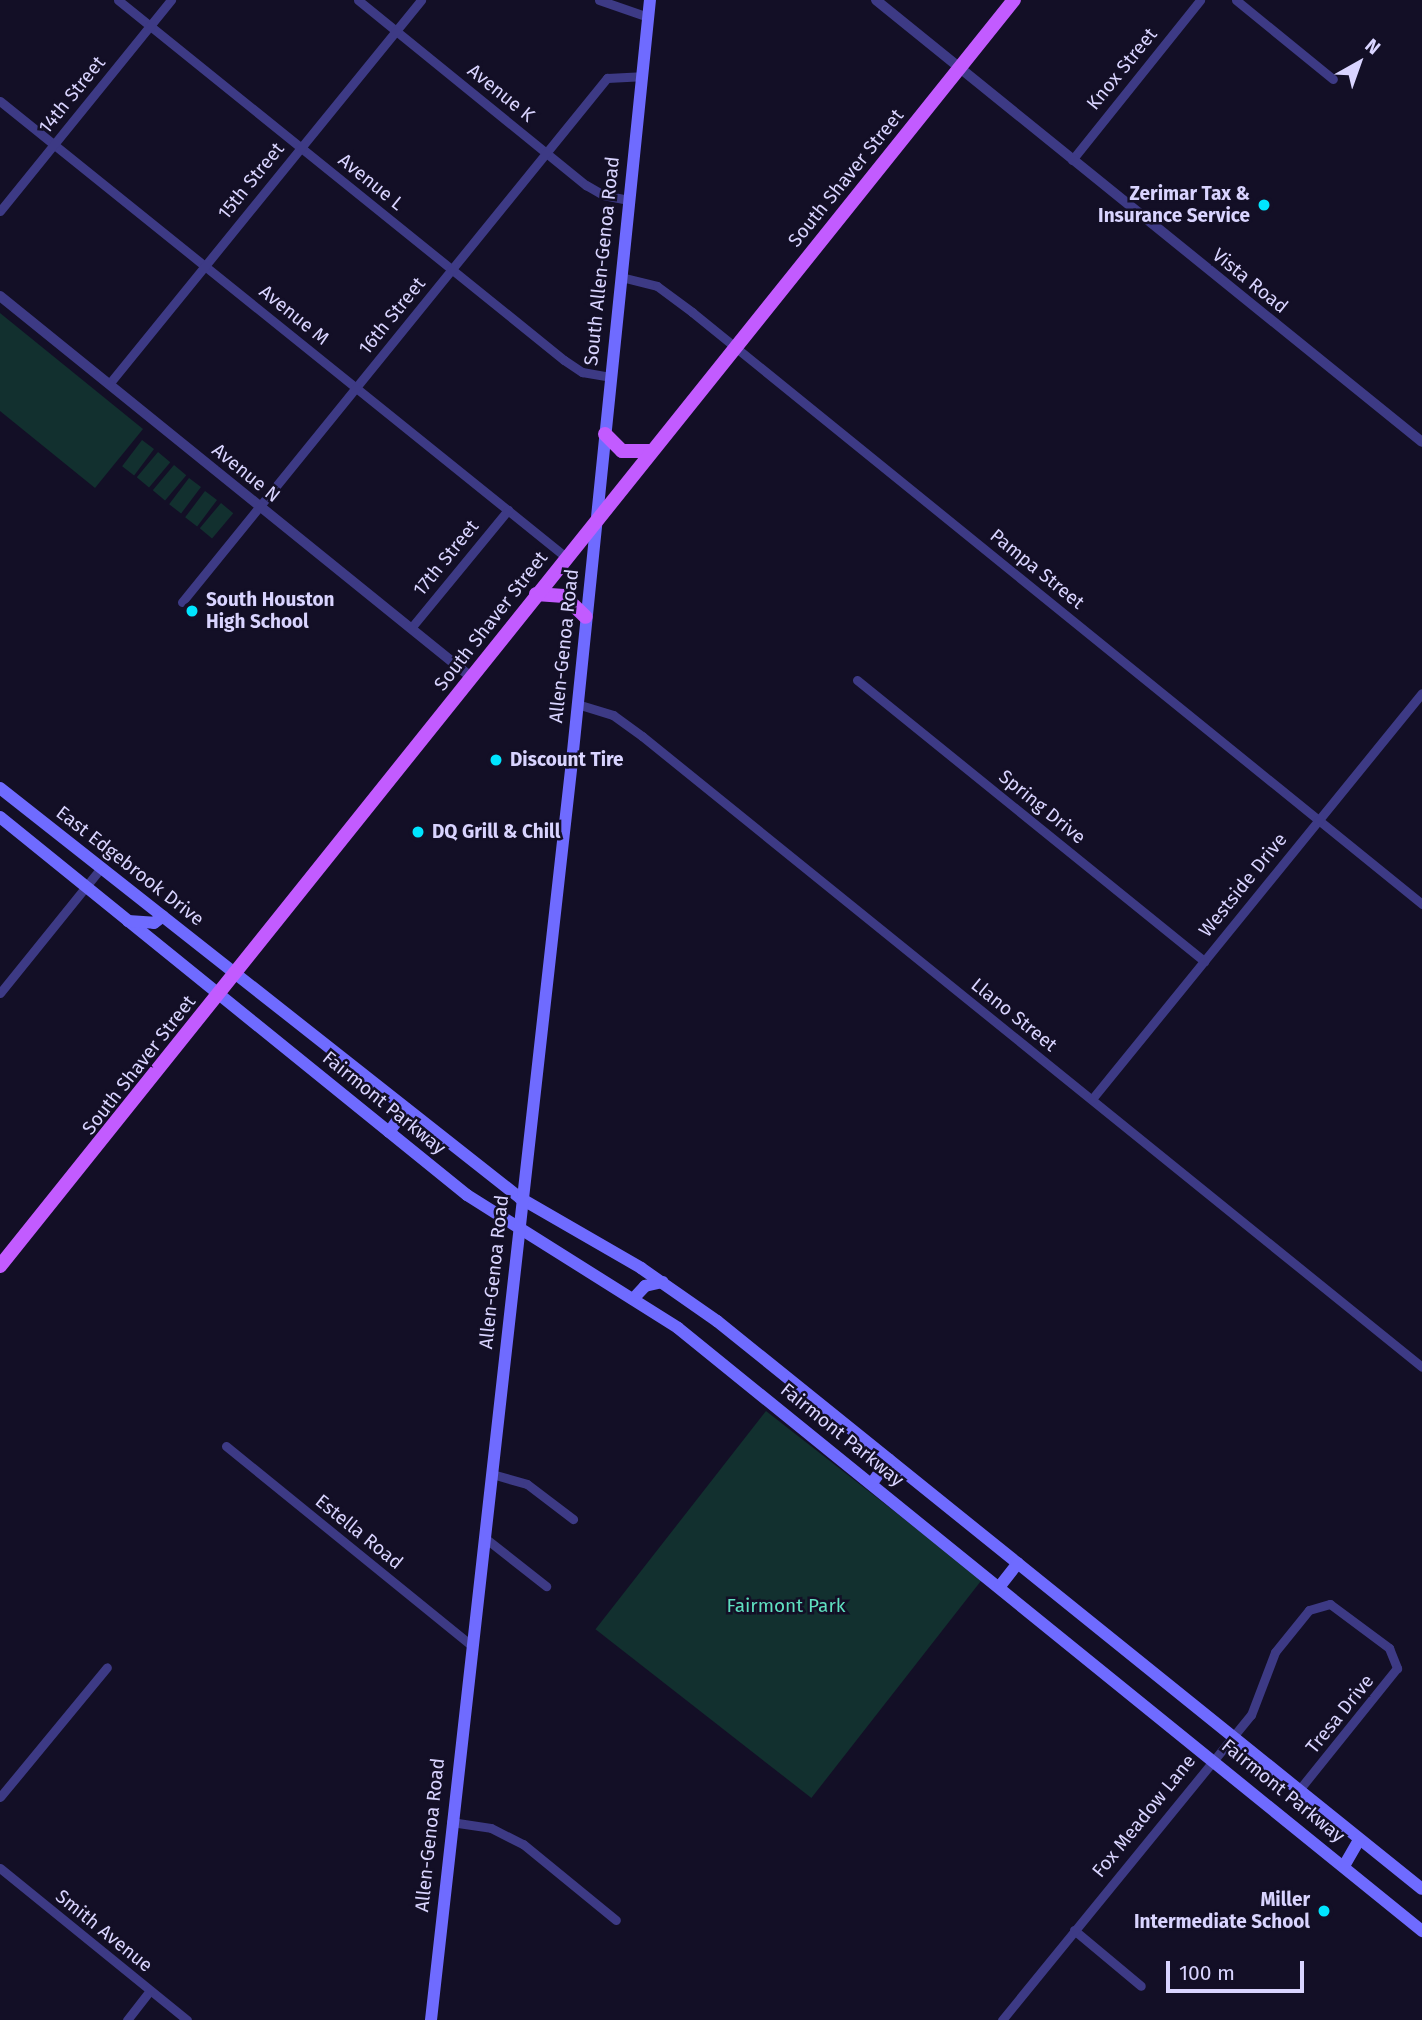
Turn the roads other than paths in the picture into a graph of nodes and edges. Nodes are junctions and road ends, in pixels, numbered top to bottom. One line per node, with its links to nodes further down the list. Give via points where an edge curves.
1 (118, 0): 12 (street, Avenue L)
2 (172, 0): 12 (street, 14th Street)
3 (358, 0): 13 (street, Avenue K)
4 (421, 0): 13 (street, 15th Street)
5 (599, 0): 11 (street)
6 (650, 0): 11 (main road, South Allen-Genoa Road)
7 (876, 0): 14 (street, Vista Road)
8 (1014, 0): 14 (main road, South Shaver Street)
9 (1200, 0): 21 (street, Knox Street)
10 (1236, 0): 16 (street)
11 (648, 18): 15 (main road, South Allen-Genoa Road)
12 (150, 26): 18 (street, 14th Street); 19 (street, Avenue L)
13 (396, 31): 19 (street, 15th Street); 20 (street, Avenue K)
14 (959, 68): 21 (street, Vista Road); 28 (main road, South Shaver Street)
15 (641, 76): 20 (street, 16th Street, via 607,78); 22 (main road, South Allen-Genoa Road)
16 (1333, 79)
17 (0, 101): 18 (street, Avenue M)
18 (54, 145): 23 (street, 14th Street); 24 (street, Avenue M)
19 (301, 148): 24 (street, 15th Street); 25 (street, Avenue L)
20 (547, 153): 22 (street, Avenue K, via 603,195); 25 (street, 16th Street)
21 (1072, 160): 33 (street, Vista Road)
22 (629, 200): 26 (main road, South Allen-Genoa Road)
23 (0, 211)
24 (205, 266): 30 (street, 15th Street); 31 (street, Avenue M)
25 (451, 270): 29 (street, Avenue L, via 564,360 582,372); 31 (street, 16th Street)
26 (621, 277): 28 (street, Pampa Street, via 657,286); 29 (main road, South Allen-Genoa Road)
27 (0, 296): 30 (street, Avenue N)
28 (736, 346): 34 (main road, South Shaver Street); 49 (street, Pampa Street)
29 (609, 377): 32 (main road, South Allen-Genoa Road)
30 (109, 384): 35 (street, Avenue N)
31 (356, 388): 35 (street, 16th Street); 36 (street, Avenue M)
32 (605, 435): 34 (main road, via 622,451); 37 (main road, South Allen-Genoa Road)
33 (1422, 442)
34 (650, 451): 37 (main road, South Shaver Street)
35 (260, 507): 40 (street, 16th Street); 42 (street, Avenue N)
36 (508, 510): 38 (street, Avenue M); 42 (street, 17th Street)
37 (595, 523): 38 (main road, South Shaver Street); 41 (main road, Allen-Genoa Road)
38 (566, 557): 39 (main road, South Shaver Street)
39 (536, 594): 41 (main road, via 564,596); 43 (main road, South Shaver Street)
40 (182, 602)
41 (586, 617): 46 (main road, Allen-Genoa Road)
42 (411, 628): 43 (street, Avenue N)
43 (471, 677): 57 (main road, South Shaver Street)
44 (858, 680): 55 (street, Spring Drive)
45 (1422, 693): 49 (street, Westside Drive)
46 (577, 704): 61 (street, Llano Street, via 613,715 633,729); 64 (main road, Allen-Genoa Road)
47 (0, 788): 50 (main road, East Edgebrook Drive)
48 (0, 817): 51 (main road)
49 (1318, 820): 52 (street, Pampa Street); 55 (street, Westside Drive)
50 (101, 868): 51 (street); 53 (main road, East Edgebrook Drive)
51 (86, 887): 54 (main road); 58 (street)
52 (1422, 904)
53 (163, 916): 54 (main road, via 153,923); 57 (main road, East Edgebrook Drive)
54 (127, 921): 60 (main road)
55 (1204, 961): 61 (street, Westside Drive)
56 (0, 974): 58 (street)
57 (235, 975): 60 (main road, South Shaver Street); 62 (main road, Fairmont Parkway)
58 (9, 981): 59 (street)
59 (0, 993)
60 (219, 994): 63 (main road, Fairmont Parkway); 66 (main road, South Shaver Street)
61 (1091, 1099): 69 (street, Llano Street)
62 (406, 1109): 63 (main road); 64 (main road, Fairmont Parkway)
63 (389, 1132): 65 (main road, Fairmont Parkway, via 467,1195)
64 (520, 1198): 65 (main road, Allen-Genoa Road); 67 (main road, Fairmont Parkway)
65 (518, 1227): 68 (main road, Fairmont Parkway); 72 (main road, Allen-Genoa Road)
66 (0, 1266)
67 (664, 1282): 68 (main road, via 645,1286); 71 (main road, Fairmont Parkway)
68 (634, 1299): 73 (main road, Fairmont Parkway, via 678,1328)
69 (1422, 1367)
70 (226, 1446): 80 (street, Estella Road)
71 (889, 1460): 73 (main road); 76 (main road, Fairmont Parkway)
72 (492, 1474): 74 (street, via 527,1485); 75 (main road, Allen-Genoa Road)
73 (872, 1483): 78 (main road, Fairmont Parkway)
74 (573, 1519)
75 (485, 1538): 77 (street); 80 (main road, Allen-Genoa Road)
76 (1018, 1563): 78 (main road); 82 (main road, Fairmont Parkway)
77 (546, 1586)
78 (1000, 1586): 83 (main road, Fairmont Parkway)
79 (1364, 1628): 82 (street, Fox Meadow Lane, via 1330,1604 1309,1610 1275,1652 1256,1705); 84 (street, Tresa Drive, via 1394,1654 1396,1668)
80 (470, 1644): 86 (main road, Allen-Genoa Road)
81 (107, 1667): 85 (street)
82 (1233, 1737): 83 (street, Fox Meadow Lane); 84 (main road, Fairmont Parkway)
83 (1213, 1758): 88 (main road, Fairmont Parkway); 92 (street, Fox Meadow Lane)
84 (1299, 1790): 87 (main road, Fairmont Parkway)
85 (0, 1797)
86 (450, 1822): 91 (street, via 491,1828 523,1844); 98 (main road, Allen-Genoa Road)
87 (1359, 1840): 88 (main road); 90 (main road, Fairmont Parkway)
88 (1344, 1866): 93 (main road, Fairmont Parkway)
89 (0, 1868): 95 (street, Smith Avenue)
90 (1422, 1889)
91 (616, 1920)
92 (1074, 1930): 94 (street); 99 (street, Fox Meadow Lane)
93 (1422, 1931)
94 (1141, 1986)
95 (150, 1991): 96 (street); 97 (street, Smith Avenue)
96 (127, 2020)
97 (187, 2020)
98 (431, 2020)
99 (1002, 2020)

